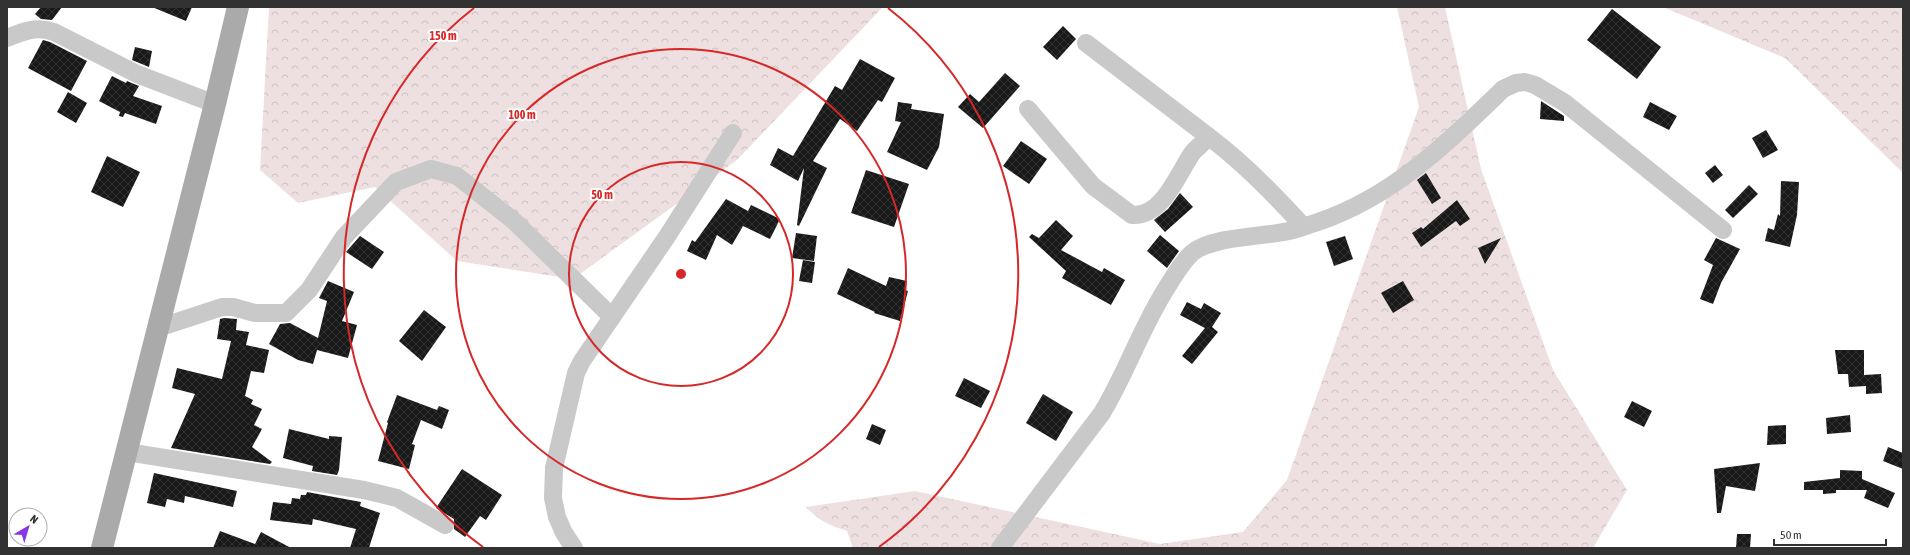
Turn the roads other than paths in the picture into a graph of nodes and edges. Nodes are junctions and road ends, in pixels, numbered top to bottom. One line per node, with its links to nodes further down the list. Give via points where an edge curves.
1 (238, 7): 4 (main road)
2 (7, 38): 4 (street, via 33,28 43,28 137,74)
3 (1086, 43): 7 (street)
4 (215, 104): 11 (main road)
5 (1028, 109): 7 (street, via 1093,186 1132,215 1139,215 1161,202 1194,152)
6 (733, 133): 10 (street)
7 (1209, 137): 8 (street, via 1275,194)
8 (1303, 226): 9 (street, via 1359,206 1389,188 1434,155 1503,90 1516,83 1525,82 1565,102); 16 (street, via 1289,231 1210,244 1194,251 1184,260 1145,324 1114,393 1102,413)
9 (1723, 230)
10 (612, 317): 11 (street, via 514,221 457,176 431,169 396,182 344,237 309,290 286,313 254,313 233,307 222,307); 15 (street, via 576,373 554,468 553,498 557,516)
11 (158, 328): 12 (main road)
12 (127, 452): 13 (street, via 364,490 396,498); 14 (main road)
13 (445, 525)
14 (102, 548)
15 (574, 548)
16 (1000, 548)

